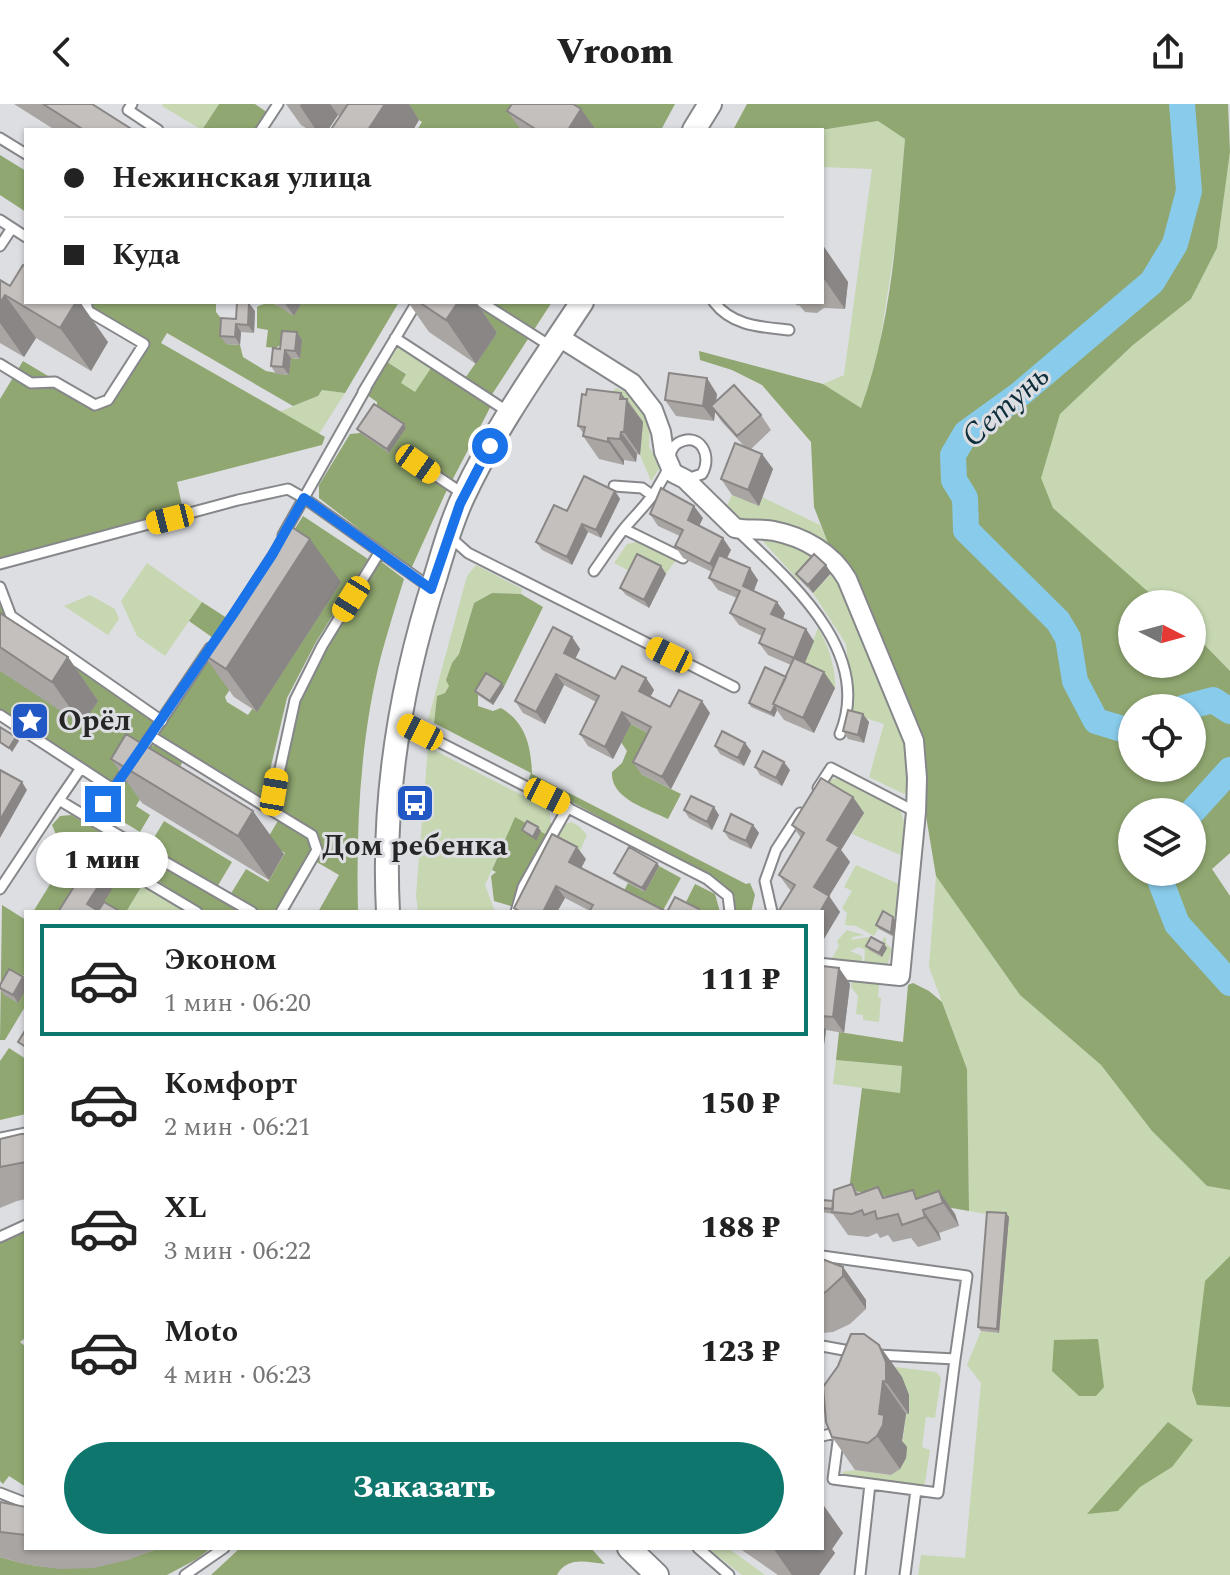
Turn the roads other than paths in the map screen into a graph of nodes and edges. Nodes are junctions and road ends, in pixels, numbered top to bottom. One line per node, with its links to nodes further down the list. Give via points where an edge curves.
1 (132, 104): 4 (lane, via 128,110)
2 (710, 104): 6 (street)
3 (274, 106): 5 (lane)
4 (155, 128)
5 (262, 128)
6 (695, 128)
7 (0, 138): 8 (lane)
8 (24, 153)
9 (0, 220): 10 (lane)
10 (12, 228): 11 (lane); 12 (lane)
11 (24, 236)
12 (0, 246)
13 (86, 304): 21 (lane, via 88,311 144,344 108,400 95,405 55,382 31,383)
14 (416, 304): 19 (lane)
15 (485, 304): 20 (lane)
16 (581, 304): 20 (street)
17 (716, 304): 18 (lane, via 749,326)
18 (789, 330)
19 (395, 338): 22 (lane); 29 (lane)
20 (555, 342): 22 (street); 24 (street, via 632,383 653,410)
21 (0, 364)
22 (510, 413): 27 (street)
23 (402, 453): 27 (lane)
24 (670, 466): 25 (street); 25 (lane, via 672,449 679,442 697,442 708,457 707,466 694,479); 28 (lane)
25 (685, 479): 30 (street)
26 (614, 486): 28 (lane, via 642,488)
27 (465, 495): 32 (street)
28 (653, 496): 31 (lane)
29 (304, 498): 33 (lane); 34 (lane); 36 (lane, via 288,489 275,491)
30 (735, 528): 45 (lane, via 803,593 823,622 843,663 849,714); 54 (street, via 775,531 812,545 839,565 914,741)
31 (624, 529): 35 (lane); 37 (lane)
32 (449, 536): 39 (street); 41 (lane, via 468,553)
33 (279, 543)
34 (379, 553): 39 (lane); 53 (lane, via 295,700)
35 (683, 558)
36 (0, 564)
37 (594, 571)
38 (0, 587): 43 (lane, via 11,616)
39 (431, 589): 44 (street)
40 (216, 640): 43 (lane)
41 (734, 687)
42 (0, 715): 47 (lane)
43 (162, 721): 46 (lane)
44 (400, 722): 52 (lane); 61 (street, via 390,802)
45 (840, 734)
46 (151, 736): 48 (lane); 53 (lane)
47 (81, 768): 48 (lane); 50 (lane)
48 (113, 789): 55 (lane)
49 (815, 791): 54 (lane, via 831,768)
50 (59, 800): 55 (lane); 57 (lane)
51 (807, 803): 64 (lane, via 776,850 765,881)
52 (568, 807): 62 (lane, via 523,887); 63 (lane, via 707,879 728,896)
53 (271, 810): 60 (lane, via 312,835 317,850)
54 (916, 812): 65 (street, via 900,976)
55 (92, 820): 56 (lane)
56 (118, 836): 58 (lane, via 105,857); 59 (lane)
57 (0, 889)
58 (194, 910)
59 (248, 910)
60 (282, 910)
61 (388, 910)
62 (517, 910)
63 (730, 910)
64 (772, 910)
65 (824, 968)
66 (24, 1133): 67 (lane)
67 (0, 1138)
68 (24, 1226): 69 (lane)
69 (0, 1237)
70 (824, 1256): 72 (lane, via 967,1276)
71 (824, 1346): 72 (lane)
72 (955, 1359): 75 (lane, via 938,1493)
73 (824, 1435): 74 (lane, via 840,1427 833,1479)
74 (870, 1484): 75 (lane); 84 (lane)
75 (916, 1490): 85 (lane)
76 (0, 1493): 77 (lane)
77 (24, 1502)
78 (221, 1550): 81 (lane)
79 (631, 1550): 82 (street)
80 (700, 1550): 83 (lane)
81 (185, 1575)
82 (657, 1575)
83 (729, 1575)
84 (860, 1575)
85 (905, 1575)

